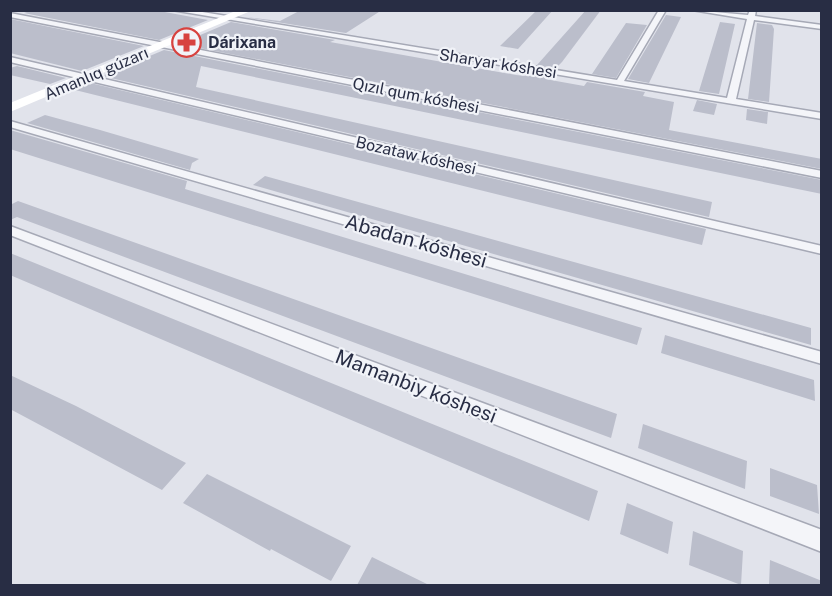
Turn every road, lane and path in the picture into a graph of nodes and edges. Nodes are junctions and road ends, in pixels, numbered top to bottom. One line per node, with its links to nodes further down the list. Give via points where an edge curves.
1 (175, 10): 7 (street, Sharyar kóshesi)
2 (248, 10): 7 (street, Amanlıq gúzarı)
3 (663, 10): 12 (street)
4 (695, 10): 5 (street)
5 (753, 14): 8 (street); 13 (street)
6 (10, 15): 9 (street, Qızıl qum kóshesi)
7 (227, 19): 9 (street, Amanlıq gúzarı); 12 (street, Sharyar kóshesi)
8 (822, 27)
9 (163, 45): 11 (street, Amanlıq gúzarı); 17 (street, Qızıl qum kóshesi)
10 (10, 59): 11 (street, Bozataw kóshesi)
11 (86, 78): 14 (street, Amanlıq gúzarı); 19 (street, Bozataw kóshesi)
12 (619, 83): 13 (street, Sharyar kóshesi)
13 (731, 101): 15 (street, Sharyar kóshesi)
14 (10, 108)
15 (822, 116)
16 (10, 124): 20 (street, Abadan kóshesi)
17 (822, 175)
18 (10, 231): 21 (street, Mamanbiy kóshesi)
19 (822, 250)
20 (822, 358)
21 (822, 541)

